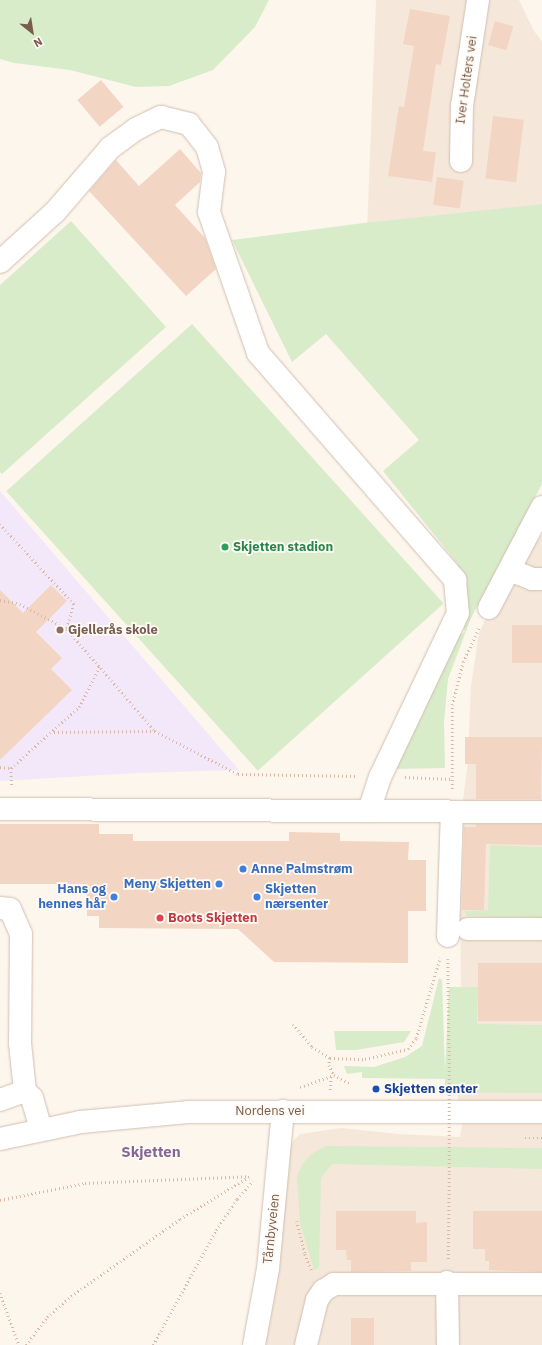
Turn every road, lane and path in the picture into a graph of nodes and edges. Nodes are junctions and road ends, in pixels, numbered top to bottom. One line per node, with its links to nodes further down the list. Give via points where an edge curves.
1 (478, 0): 2 (street, Iver Holters vei, via 462,106)
2 (461, 161)
3 (0, 262): 15 (street, via 55,212 110,148 136,129 161,117 189,124 207,147 214,172 209,212 258,353 455,580 458,613)
4 (542, 506): 6 (street)
5 (0, 524): 10 (path, via 74,604)
6 (510, 570): 7 (street, via 532,579); 9 (street)
7 (542, 579)
8 (0, 600): 10 (path, via 20,604)
9 (489, 608): 16 (path, via 463,662 452,705)
10 (66, 629): 11 (path)
11 (100, 666): 12 (path); 13 (path, via 79,707)
12 (155, 731): 13 (path); 15 (path, via 238,774)
13 (54, 732): 14 (path, via 11,768)
14 (0, 767)
15 (380, 777): 16 (path); 18 (street)
16 (452, 779): 19 (path)
17 (0, 809): 18 (street)
18 (369, 811): 19 (street)
19 (452, 812): 20 (street); 24 (street)
20 (542, 812)
21 (0, 908): 31 (street, via 10,909 21,934 20,1043)
22 (468, 929): 23 (street)
23 (542, 929)
24 (448, 936): 26 (path, via 431,983 416,1038 408,1049 359,1060); 44 (path, bridge)
25 (293, 1024): 26 (path, via 312,1047)
26 (330, 1058): 27 (path)
27 (332, 1076): 28 (path); 29 (path); 30 (path)
28 (351, 1084)
29 (295, 1089)
30 (330, 1090)
31 (25, 1091): 32 (street); 35 (street, via 32,1098)
32 (0, 1100)
33 (283, 1111): 34 (street, Nordens vei); 35 (street, Nordens vei, via 147,1115); 51 (street, Tårnbyveien, via 270,1248)
34 (542, 1112)
35 (41, 1130): 38 (street, Nordens vei)
36 (525, 1138): 37 (path)
37 (542, 1138)
38 (0, 1139)
39 (250, 1176): 40 (path); 42 (path, via 85,1183); 49 (path, via 174,1223 71,1296 47,1317)
40 (254, 1176)
41 (255, 1180): 50 (path, via 236,1199 216,1230)
42 (0, 1200)
43 (297, 1214): 46 (path, via 305,1254)
44 (447, 1282): 45 (street); 46 (street, via 334,1284); 53 (street)
45 (542, 1284)
46 (323, 1291): 52 (street, via 313,1309)
47 (0, 1293): 48 (path)
48 (19, 1345)
49 (26, 1345)
50 (153, 1345)
51 (254, 1345)
52 (306, 1345)
53 (448, 1345)

